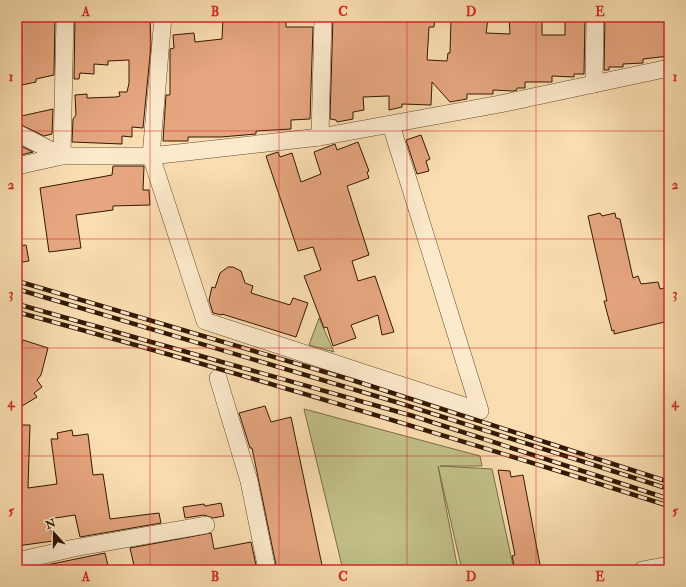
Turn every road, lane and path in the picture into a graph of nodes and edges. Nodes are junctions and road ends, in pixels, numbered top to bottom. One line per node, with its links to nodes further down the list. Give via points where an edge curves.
1 (64, 17): 10 (street)
2 (163, 17): 11 (street)
3 (323, 17): 9 (street)
4 (595, 17): 6 (street)
5 (669, 68): 6 (street)
6 (594, 84): 7 (street)
7 (391, 125): 9 (street); 11 (street, via 480,411 205,321)
8 (17, 132): 10 (street)
9 (320, 137): 11 (street)
10 (62, 156): 11 (street); 12 (street)
11 (151, 156)
12 (17, 166)
13 (218, 378): 17 (street, via 249,481)
14 (206, 525): 15 (street, via 74,548)
15 (17, 561)
16 (669, 565): 18 (street)
17 (267, 570)
18 (642, 570)

